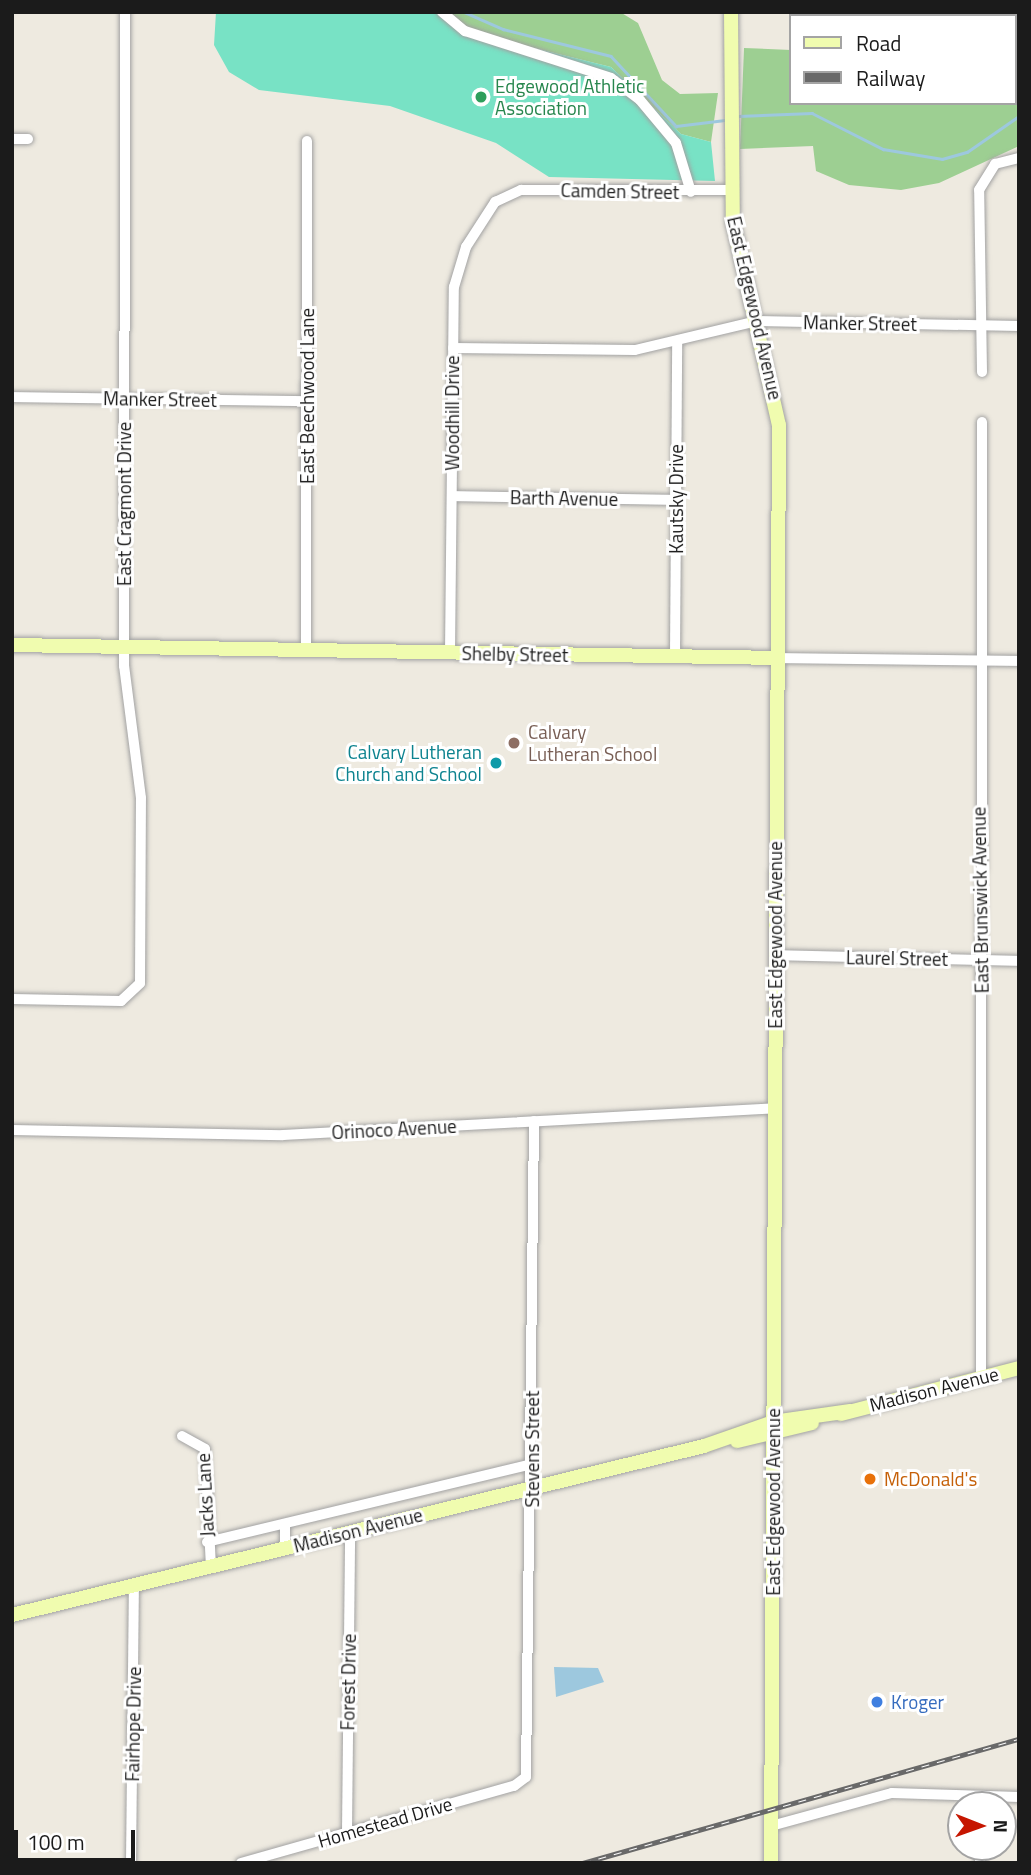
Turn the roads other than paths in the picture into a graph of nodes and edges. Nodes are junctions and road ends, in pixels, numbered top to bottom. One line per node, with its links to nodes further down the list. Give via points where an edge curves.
1 (125, 12): 18 (street, East Cragmont Drive)
2 (442, 12): 9 (street, via 465,32 611,78 640,100 676,143)
3 (731, 12): 8 (main road, East Edgewood Avenue)
4 (12, 139): 5 (street)
5 (28, 139)
6 (307, 141): 19 (street, East Beechwood Lane)
7 (1019, 158): 12 (street, via 989,171 979,190)
8 (730, 190): 9 (street, Camden Street); 11 (main road, East Edgewood Avenue, via 738,251)
9 (691, 192): 10 (street, Camden Street)
10 (510, 193): 15 (street, Woodhill Drive, via 492,206 457,264)
11 (757, 321): 12 (street, Manker Street); 14 (street, Manker Street); 28 (main road, East Edgewood Avenue, via 779,425)
12 (982, 325): 13 (street, Manker Street); 16 (street)
13 (1019, 326)
14 (677, 342): 15 (street, Manker Street, via 605,351); 22 (street, Kautsky Drive)
15 (453, 348): 21 (street, Woodhill Drive)
16 (982, 372)
17 (12, 397): 18 (street, Manker Street)
18 (124, 398): 19 (street, Manker Street); 24 (street, East Cragmont Drive)
19 (307, 401): 25 (street, East Beechwood Lane)
20 (982, 422): 29 (street, East Brunswick Avenue)
21 (452, 496): 22 (street, Barth Avenue); 26 (street, Woodhill Drive)
22 (676, 500): 27 (street, Kautsky Drive)
23 (12, 645): 24 (main road, Shelby Street)
24 (124, 646): 25 (main road, Shelby Street); 34 (street, East Cragmont Drive, via 142,817 134,994 119,1002)
25 (306, 651): 26 (main road, Shelby Street)
26 (450, 653): 27 (main road, Shelby Street)
27 (675, 656): 28 (main road, Shelby Street)
28 (776, 658): 29 (street, Shelby Street); 31 (main road, East Edgewood Avenue)
29 (980, 661): 30 (street, Shelby Street); 32 (street, East Brunswick Avenue)
30 (1019, 662)
31 (775, 955): 32 (street, Laurel Street); 35 (main road, East Edgewood Avenue)
32 (981, 960): 33 (street, Laurel Street); 39 (street, East Brunswick Avenue)
33 (1019, 961)
34 (12, 999)
35 (775, 1108): 36 (street, Orinoco Avenue); 40 (main road, East Edgewood Avenue)
36 (534, 1121): 37 (street, Orinoco Avenue, via 282,1135); 42 (street, Stevens Street)
37 (12, 1130)
38 (1019, 1368): 39 (main road, Madison Avenue)
39 (981, 1377): 40 (main road, Madison Avenue)
40 (773, 1429): 43 (main road, Madison Avenue); 53 (main road, East Edgewood Avenue)
41 (182, 1436): 46 (street, Jacks Lane, via 205,1449)
42 (532, 1464): 43 (street, Stevens Street); 44 (street, Madison Avenue)
43 (532, 1488): 45 (main road, Madison Avenue); 51 (street, Stevens Street)
44 (285, 1524): 46 (street, Madison Avenue); 47 (street)
45 (350, 1532): 47 (main road, Madison Avenue); 54 (street, Forest Drive)
46 (207, 1542): 48 (street, Jacks Lane)
47 (285, 1548): 48 (main road, Madison Avenue)
48 (211, 1567): 49 (main road, Madison Avenue)
49 (134, 1586): 50 (main road, Madison Avenue); 55 (street, Fairhope Drive)
50 (12, 1615)
51 (526, 1777): 54 (street, Homestead Drive, via 514,1786)
52 (947, 1797): 53 (street, via 899,1793)
53 (771, 1826): 57 (main road, East Edgewood Avenue)
54 (347, 1832): 56 (street, Homestead Drive)
55 (131, 1863)
56 (241, 1863)
57 (771, 1863)

